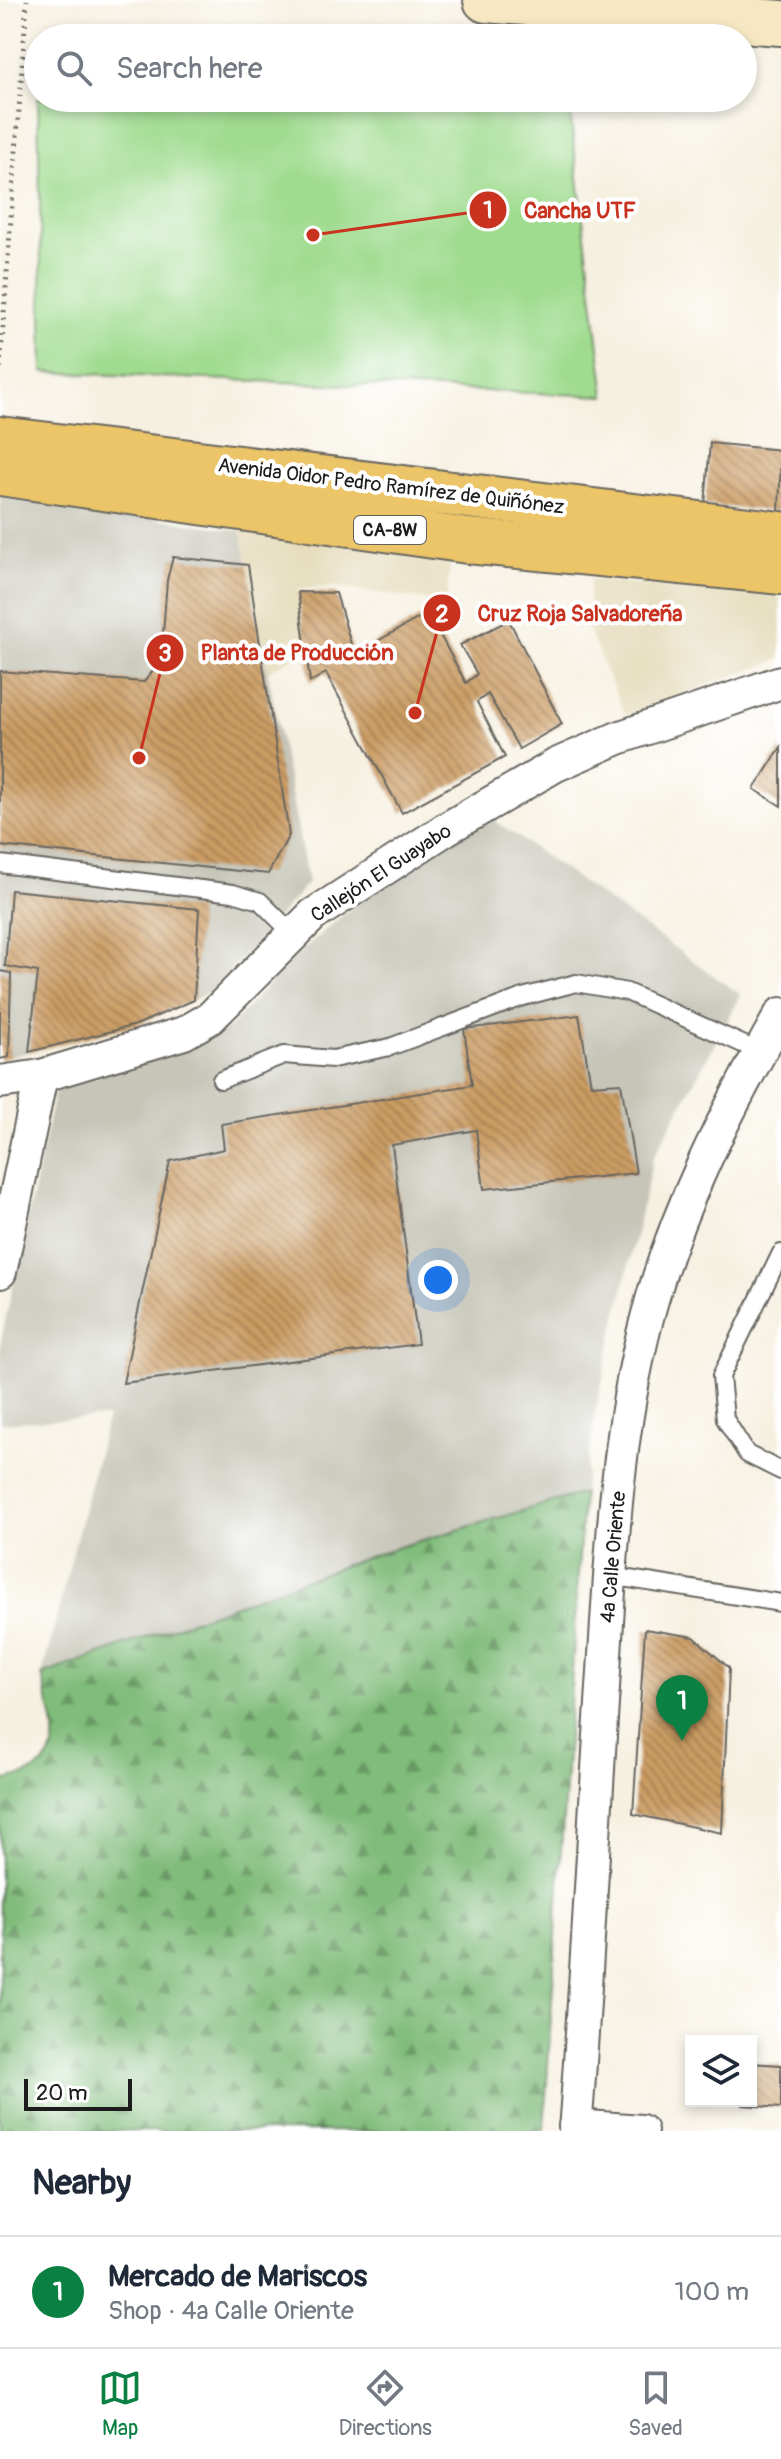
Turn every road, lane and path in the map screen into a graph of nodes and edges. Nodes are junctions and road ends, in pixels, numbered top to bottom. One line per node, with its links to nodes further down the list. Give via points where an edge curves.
1 (27, 0): 4 (path)
2 (486, 0): 3 (street)
3 (781, 23)
4 (25, 24)
5 (24, 41): 6 (path)
6 (0, 368)
7 (0, 439): 9 (main road, Avenida Oidor Pedro Ramírez de Quiñónez / CA-8W)
8 (0, 473): 10 (main road, Avenida Oidor Pedro Ramírez de Quiñónez / CA-8W, via 468,541)
9 (781, 534)
10 (781, 572)
11 (781, 682): 13 (street, Callejón El Guayabo, via 556,765 446,829 313,915)
12 (0, 864): 13 (lane, via 233,893 260,901)
13 (293, 934): 16 (street, Callejón El Guayabo, via 210,1018 184,1033)
14 (781, 1014): 15 (street, 4a Calle Oriente)
15 (760, 1052): 17 (lane, via 627,992 576,983 523,997 390,1047 333,1059 284,1055); 22 (street, 4a Calle Oriente, via 686,1201 647,1318 622,1454)
16 (41, 1076): 18 (street, Callejón El Guayabo); 20 (street)
17 (221, 1080)
18 (0, 1082)
19 (781, 1253): 21 (lane, via 721,1376 725,1419 732,1431 747,1454)
20 (0, 1272)
21 (781, 1471)
22 (610, 1576): 23 (lane); 24 (street, 4a Calle Oriente)
23 (781, 1603)
24 (575, 2128): 25 (street)
25 (641, 2131)

